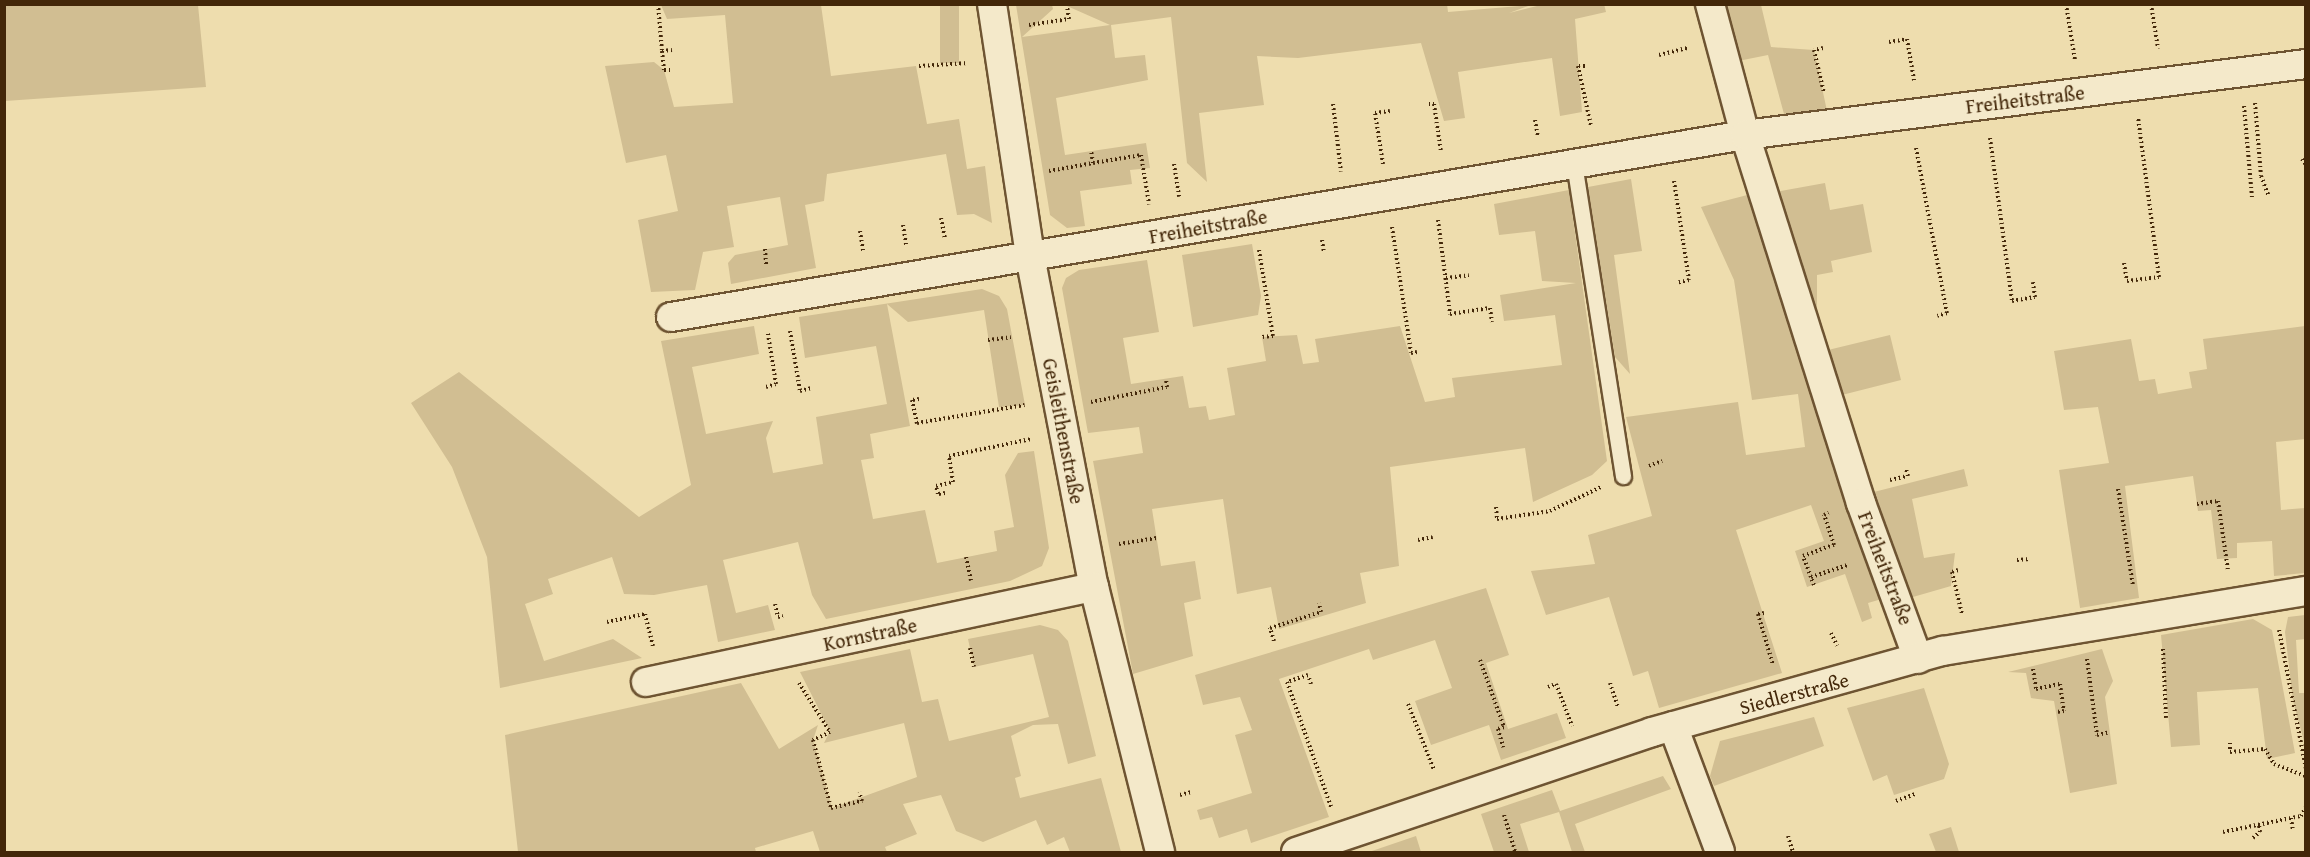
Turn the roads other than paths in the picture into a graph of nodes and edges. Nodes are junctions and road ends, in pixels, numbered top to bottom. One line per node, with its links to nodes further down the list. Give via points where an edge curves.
1 (992, 4): 6 (street, Geisleithenstraße)
2 (1710, 4): 4 (street)
3 (2306, 64): 4 (street, Freiheitstraße)
4 (1744, 135): 5 (street, Freiheitstraße); 11 (street, Freiheitstraße, via 1861,503)
5 (1574, 163): 6 (street, Freiheitstraße); 8 (lane)
6 (1030, 256): 7 (street, Freiheitstraße); 9 (street, Geisleithenstraße)
7 (671, 317)
8 (1623, 476)
9 (1094, 586): 12 (street, Kornstraße); 14 (street, Geisleithenstraße)
10 (2306, 591): 11 (street, Siedlerstraße)
11 (1918, 659): 13 (street, Siedlerstraße)
12 (646, 682)
13 (1673, 726): 15 (street, Siedlerstraße); 16 (street)
14 (1160, 852)
15 (1296, 852)
16 (1720, 852)

